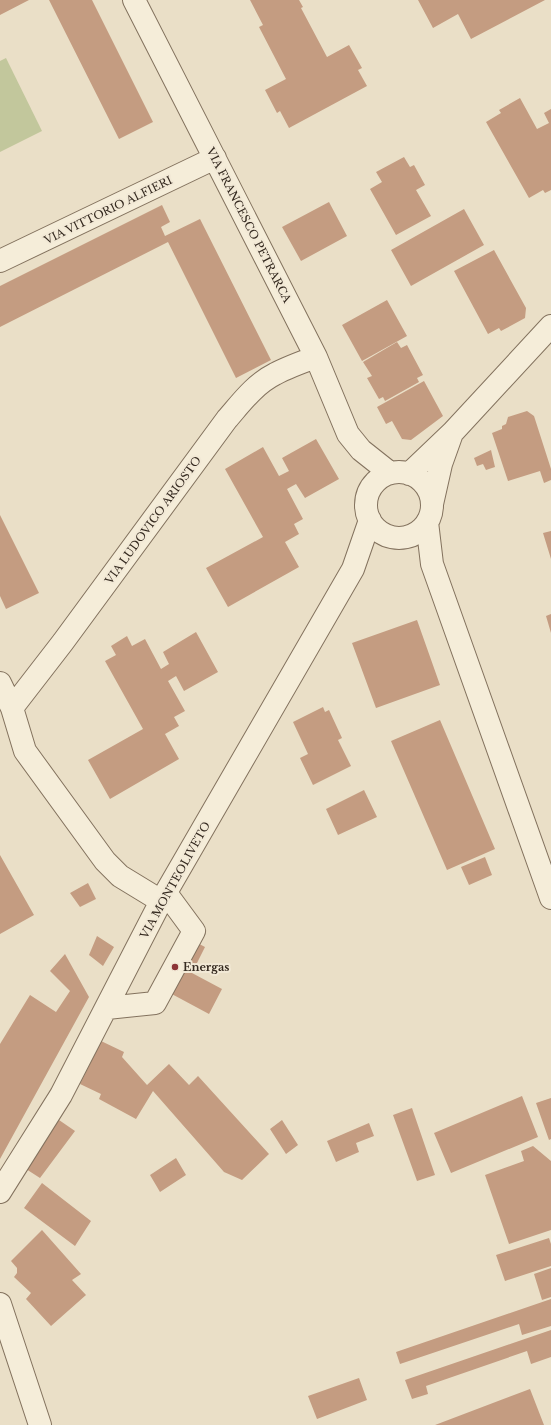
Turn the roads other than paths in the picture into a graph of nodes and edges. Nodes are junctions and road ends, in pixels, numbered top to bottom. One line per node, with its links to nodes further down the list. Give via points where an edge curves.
1 (134, 0): 2 (street, VIA FRANCESCO PETRARCA)
2 (215, 158): 3 (street, VIA VITTORIO ALFIERI); 5 (street, VIA FRANCESCO PETRARCA)
3 (0, 261)
4 (551, 326): 6 (street)
5 (316, 357): 7 (street, VIA FRANCESCO PETRARCA, via 348,434); 16 (street, VIA LUDOVICO ARIOSTO, via 263,381 242,402)
6 (453, 432): 8 (street); 10 (street, via 441,464)
7 (361, 450): 8 (street, VIA FRANCESCO PETRARCA); 9 (street, VIA FRANCESCO PETRARCA)
8 (400, 474): 9 (street, via 379,478); 10 (street, via 419,479 427,488 432,498)
9 (372, 487): 11 (street, via 366,505)
10 (430, 513): 12 (street, via 414,535); 13 (street)
11 (370, 520): 12 (street, via 373,527); 14 (street, VIA MONTEOLIVETO)
12 (394, 537): 13 (street); 14 (street, VIA MONTEOLIVETO, via 376,543)
13 (432, 564): 18 (street)
14 (353, 569): 17 (street, VIA MONTEOLIVETO)
15 (0, 683): 16 (street)
16 (12, 708): 17 (street, via 25,751 105,861 120,876)
17 (164, 897): 19 (street, VIA MONTEOLIVETO); 19 (street, via 194,932 155,1003)
18 (551, 898)
19 (107, 1008): 20 (street, VIA MONTEOLIVETO, via 61,1095)
20 (0, 1192)
21 (0, 1304): 22 (street)
22 (40, 1425)

